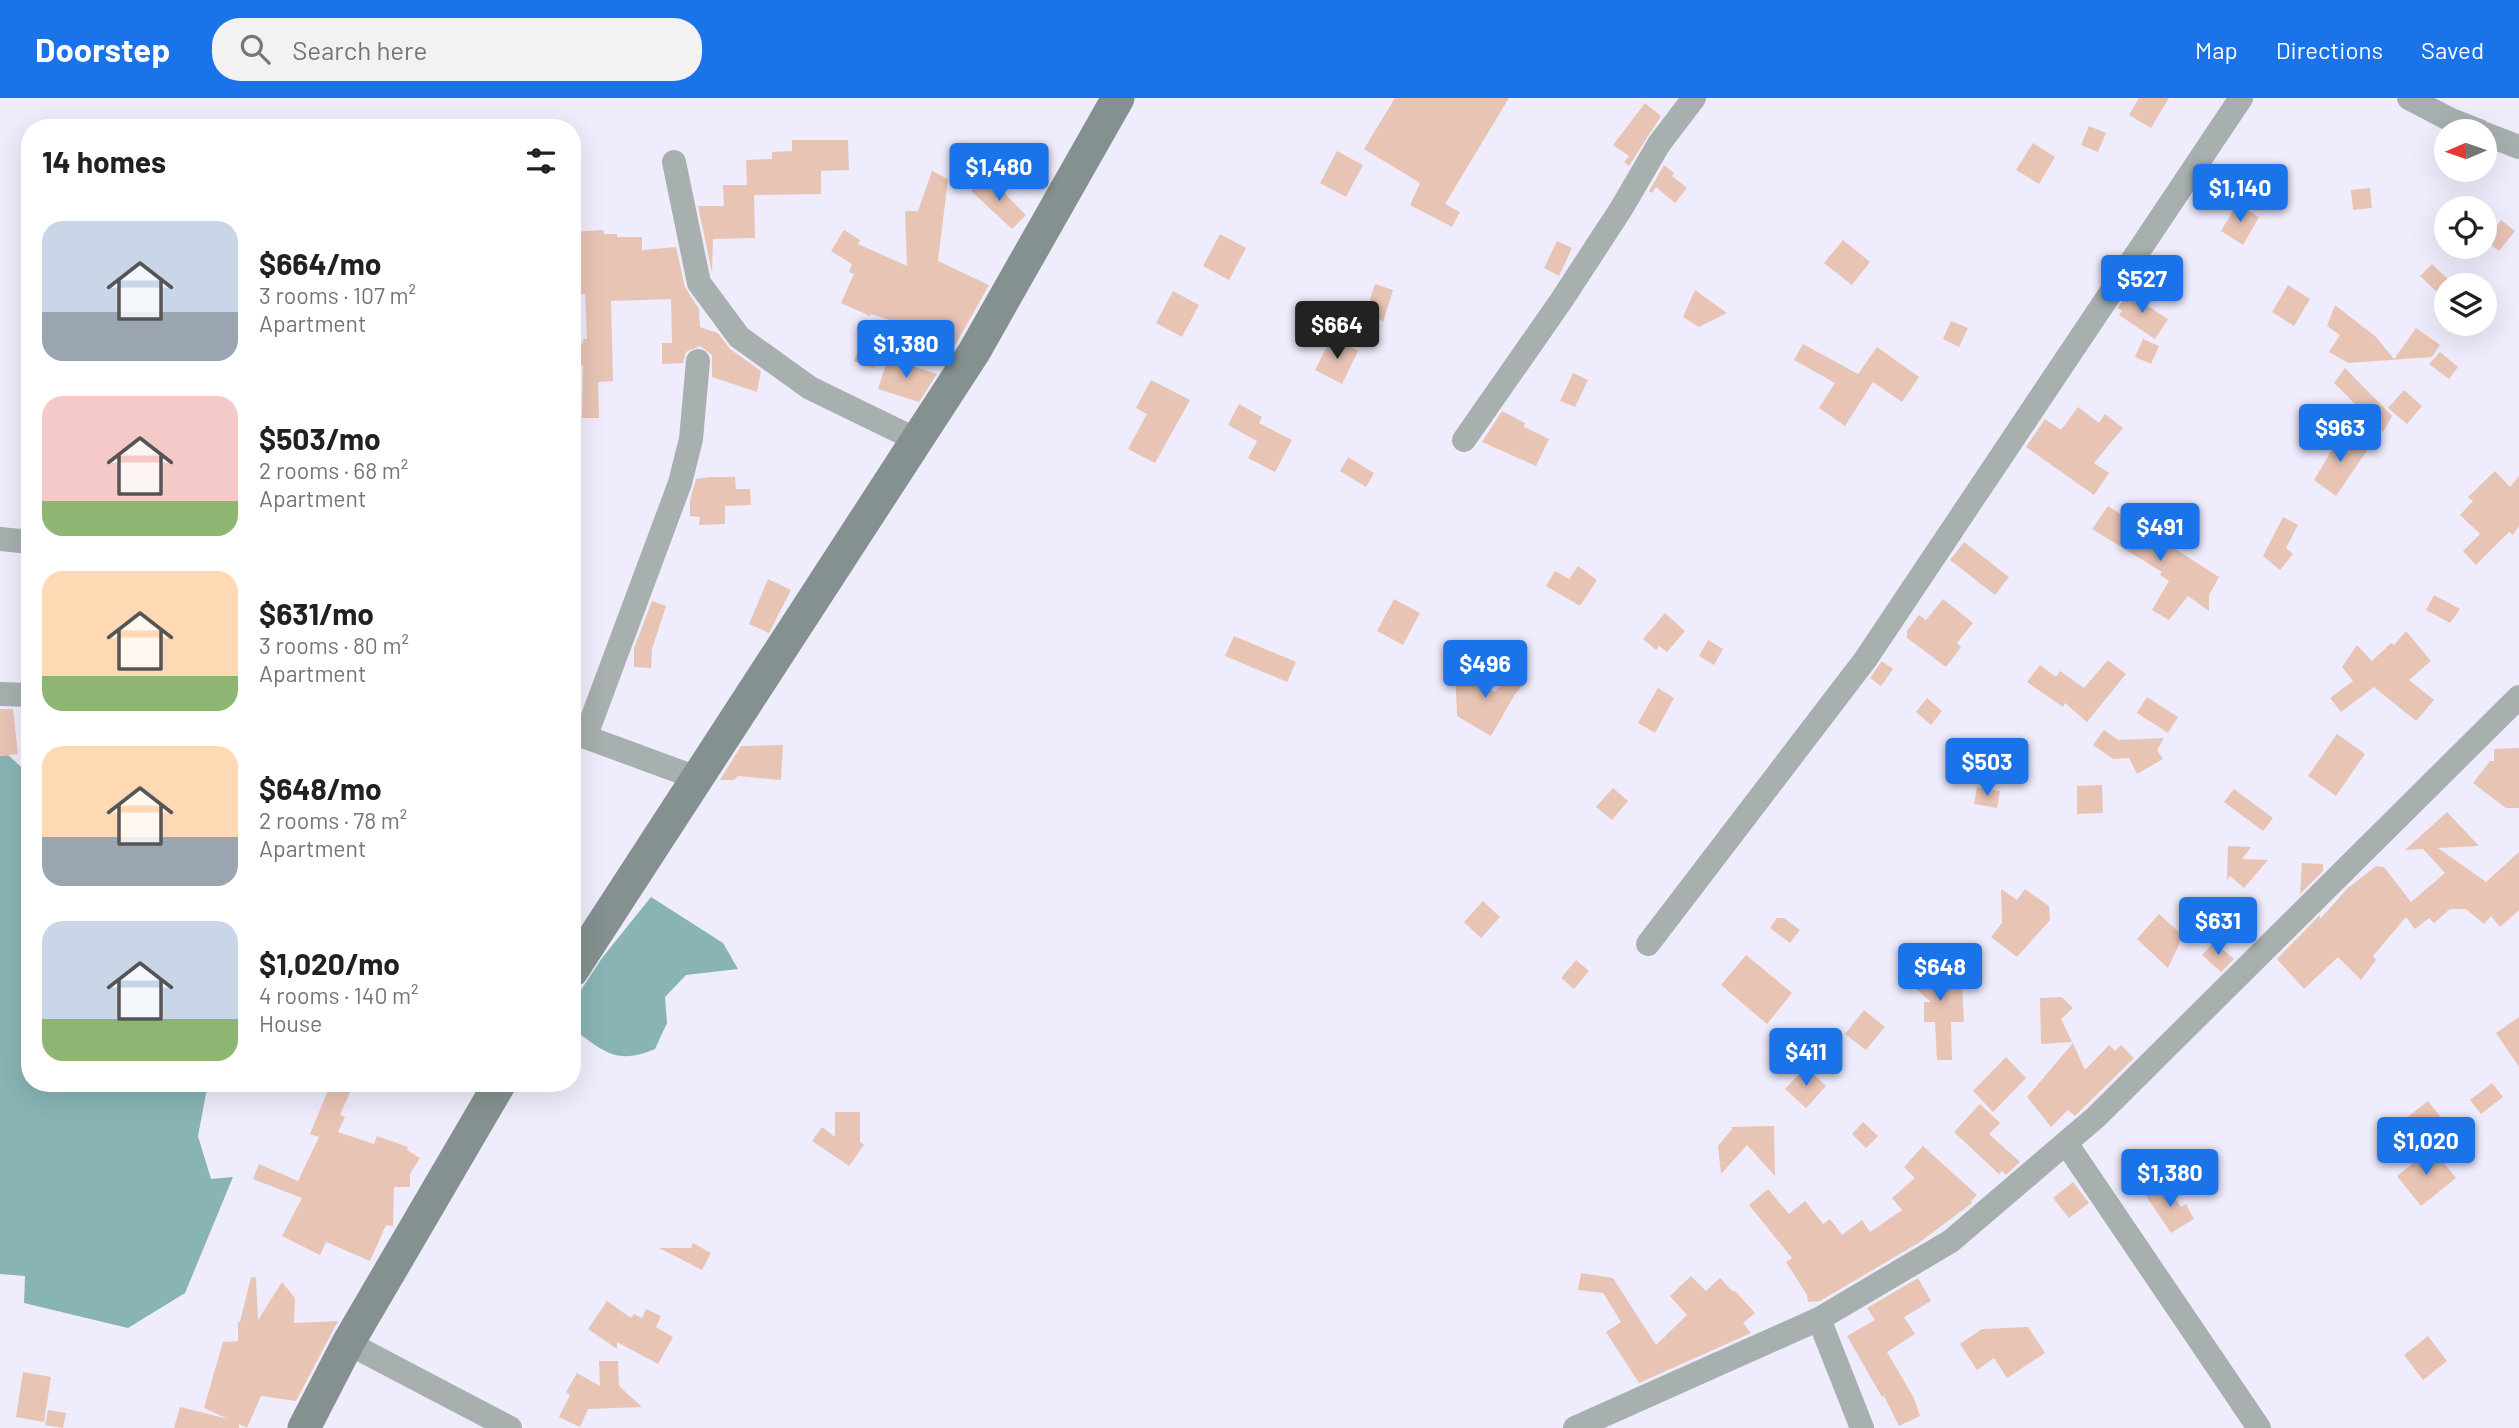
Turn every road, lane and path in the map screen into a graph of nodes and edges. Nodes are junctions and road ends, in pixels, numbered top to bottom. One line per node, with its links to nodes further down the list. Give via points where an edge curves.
1 (1118, 98): 10 (street, via 974,352)
2 (1694, 98): 11 (street)
3 (2241, 98): 20 (street, via 1865,660)
4 (2409, 98): 5 (street)
5 (2454, 119)
6 (2497, 139): 7 (street)
7 (2519, 147)
8 (674, 162): 10 (street, via 699,283 739,337 810,388)
9 (698, 360): 17 (street, via 691,439 680,483)
10 (917, 439): 19 (street)
11 (1464, 440)
12 (0, 539): 13 (street)
13 (21, 541)
14 (0, 694): 15 (street)
15 (21, 695)
16 (2519, 697): 23 (street)
17 (581, 728)
18 (581, 734): 19 (street)
19 (697, 778): 21 (street)
20 (1648, 944)
21 (581, 957)
22 (495, 1092): 25 (street)
23 (2066, 1143): 24 (street, via 1951,1241); 30 (street)
24 (1819, 1319): 28 (street); 29 (street)
25 (348, 1343): 26 (street); 27 (street)
26 (304, 1428)
27 (510, 1428)
28 (1575, 1428)
29 (1862, 1428)
30 (2259, 1428)

